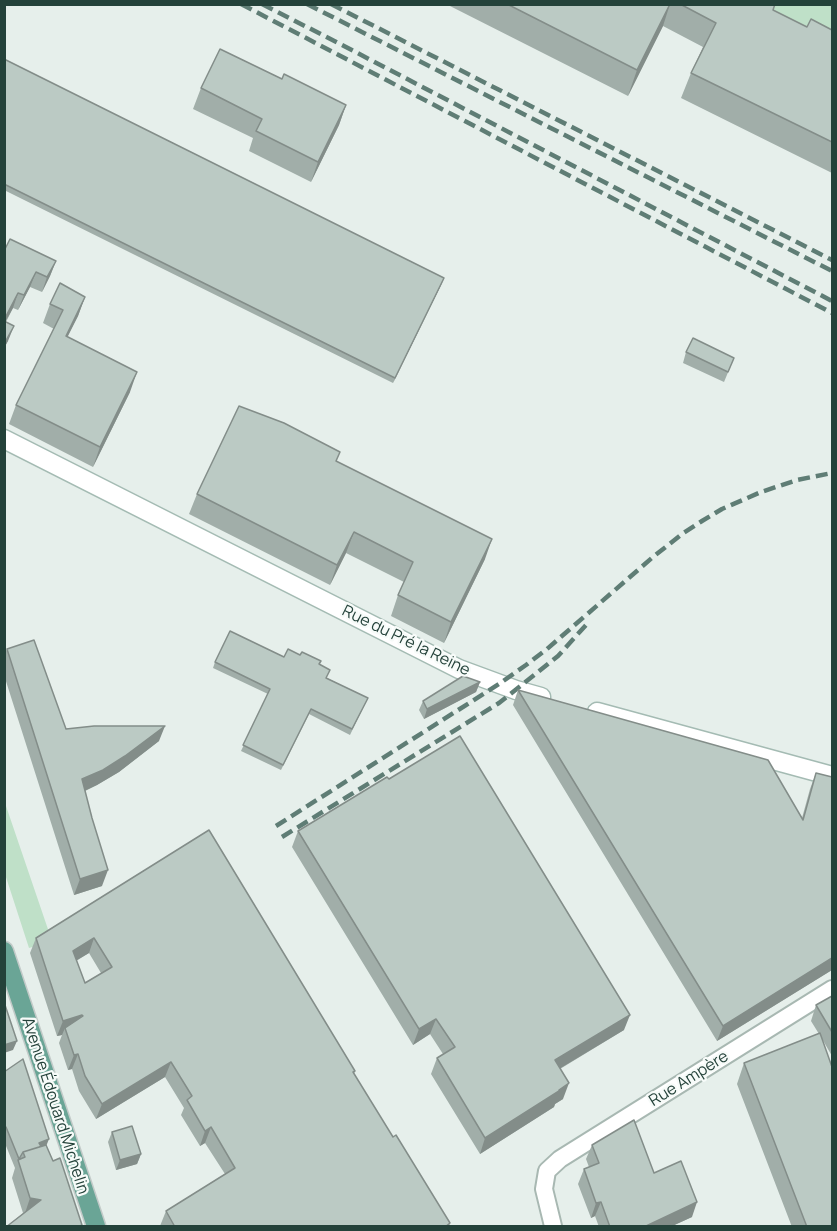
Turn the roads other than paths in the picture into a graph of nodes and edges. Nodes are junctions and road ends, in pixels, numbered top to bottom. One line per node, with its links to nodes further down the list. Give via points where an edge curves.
1 (4, 439): 2 (main road, Rue du Pré la Reine, via 459,669)
2 (562, 703)
3 (585, 709): 4 (main road)
4 (832, 776)
5 (4, 951): 7 (main road, Avenue Édouard Michelin)
6 (832, 989): 8 (street, Rue Ampère, via 560,1159 547,1171 544,1189)
7 (96, 1227)
8 (553, 1227)

